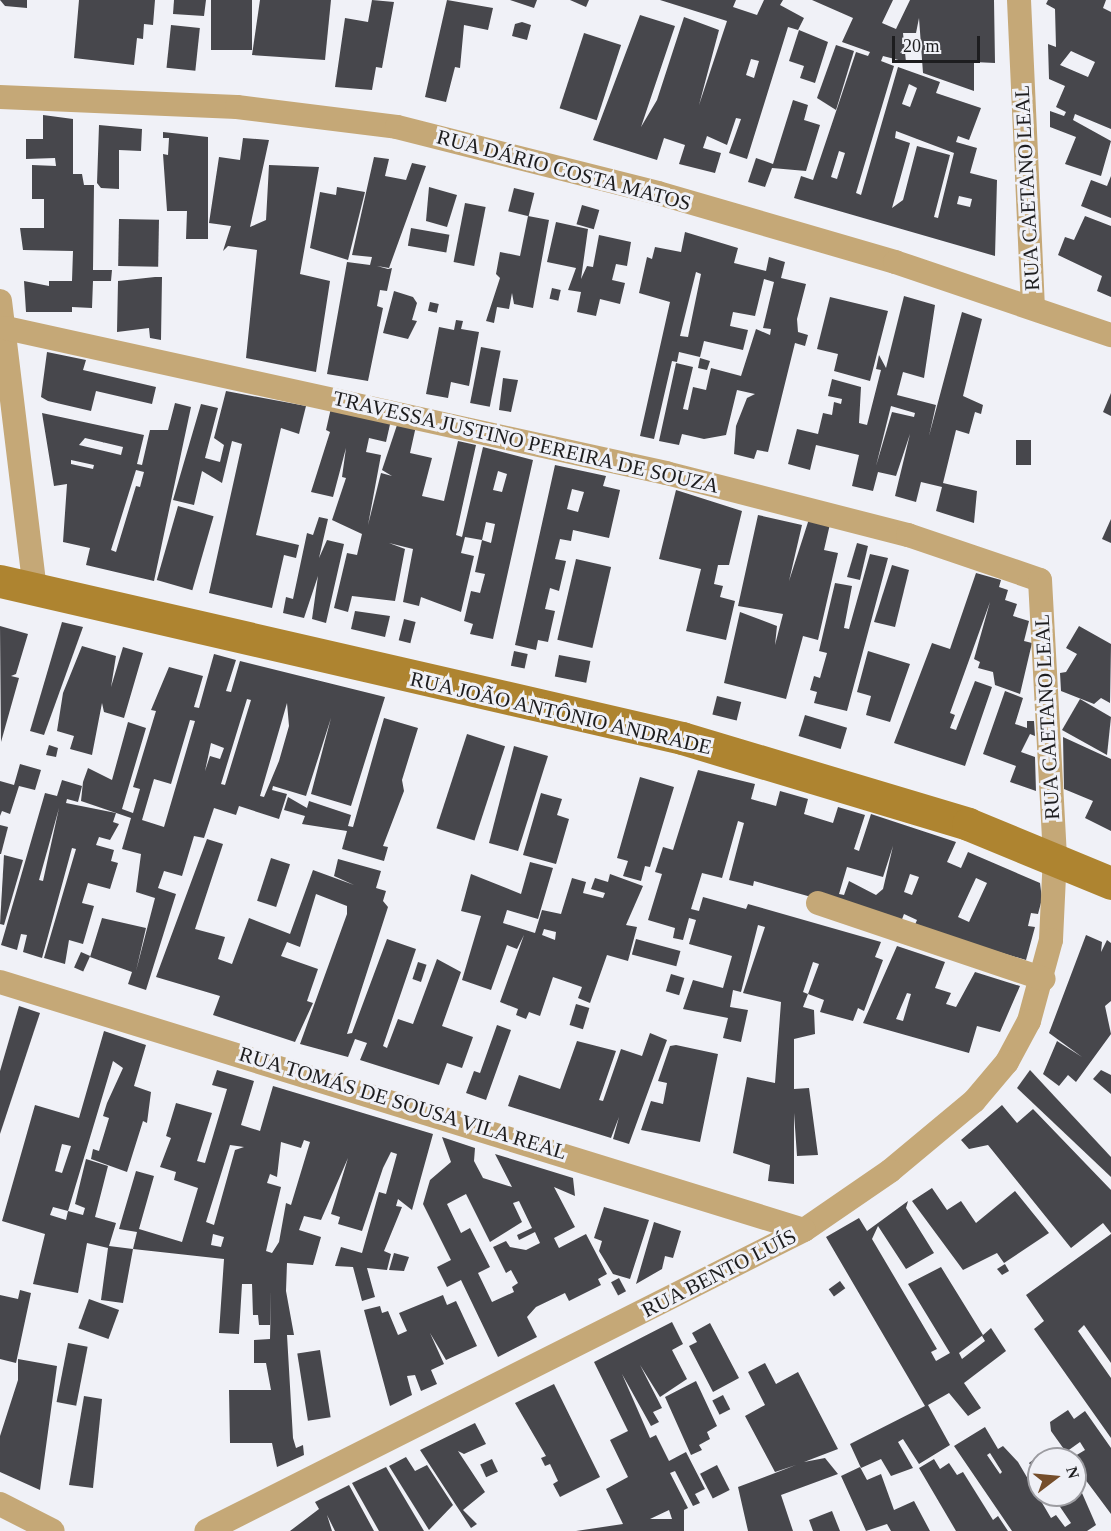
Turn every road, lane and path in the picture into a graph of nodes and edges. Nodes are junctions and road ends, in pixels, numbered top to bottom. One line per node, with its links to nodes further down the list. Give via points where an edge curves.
1 (1019, 0): 4 (street, RUA CAETANO LEAL)
2 (0, 97): 4 (street, RUA DÁRIO COSTA MATOS, via 237,107 397,127 658,193)
3 (0, 301): 5 (street)
4 (1033, 305): 6 (street, RUA DÁRIO COSTA MATOS)
5 (6, 328): 7 (street, TRAVESSA JUSTINO PEREIRA DE SOUZA, via 666,473 908,535); 9 (street)
6 (1111, 335)
7 (1040, 579): 10 (street, RUA CAETANO LEAL)
8 (0, 581): 9 (street, RUA JOÃO ANTÔNIO ANDRADE)
9 (35, 589): 10 (street, RUA JOÃO ANTÔNIO ANDRADE, via 682,738 873,793)
10 (1055, 855): 11 (street, RUA JOÃO ANTÔNIO ANDRADE); 13 (street, RUA BENTO LUÍS)
11 (1111, 883)
12 (818, 903): 13 (street)
13 (1044, 979): 15 (street, RUA BENTO LUÍS, via 1007,1062 974,1101 890,1171)
14 (0, 982): 15 (street, RUA TOMÁS DE SOUSA VILA REAL)
15 (804, 1230): 18 (street, RUA BENTO LUÍS)
16 (0, 1504): 17 (street)
17 (53, 1531)
18 (206, 1531)

